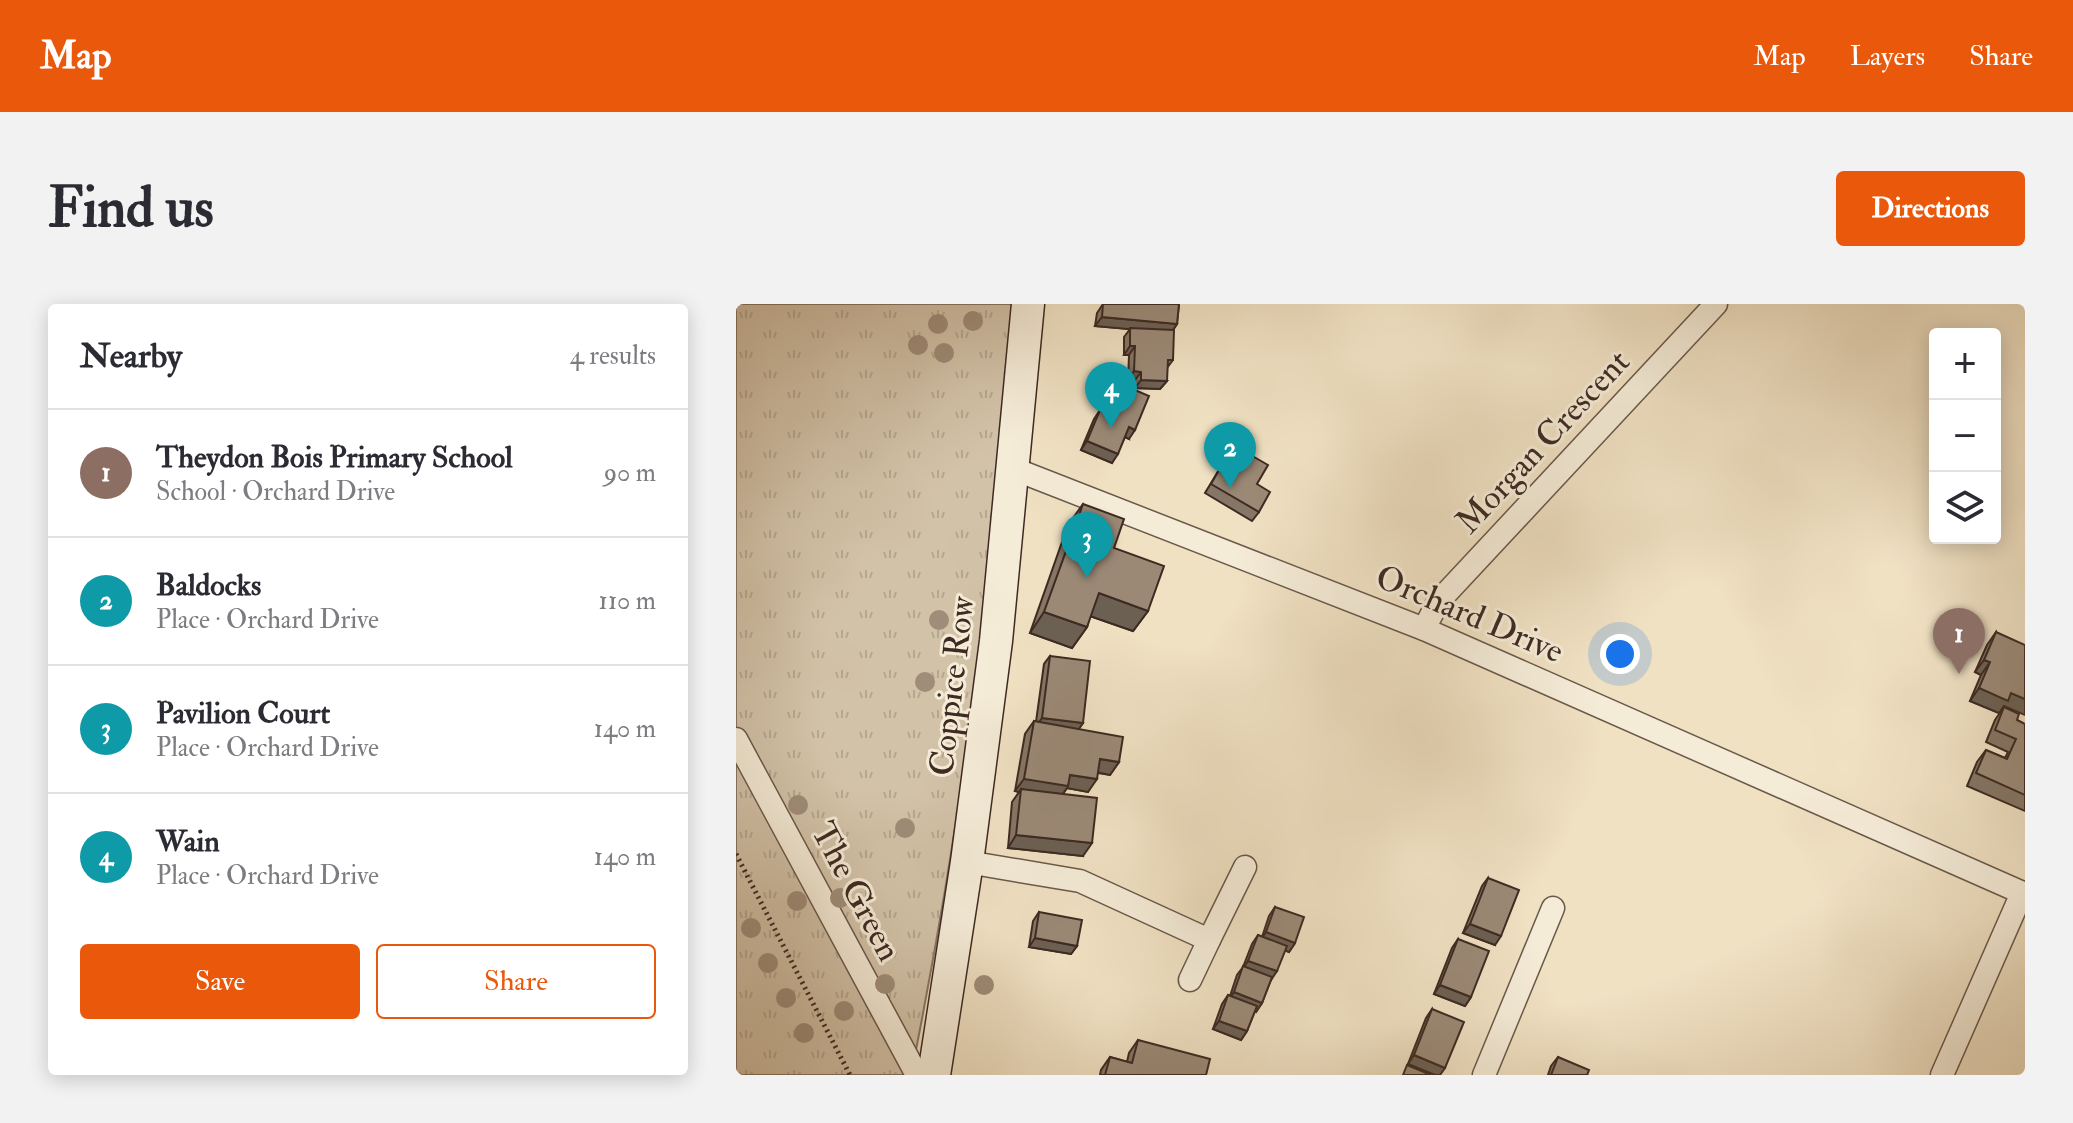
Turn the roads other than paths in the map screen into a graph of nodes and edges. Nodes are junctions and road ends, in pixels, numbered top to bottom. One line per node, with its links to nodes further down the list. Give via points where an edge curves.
1 (1028, 304): 3 (main road, Coppice Row)
2 (1716, 304): 4 (street, Morgan Crescent, via 1438,602)
3 (1014, 469): 4 (street, Orchard Drive); 6 (main road, Coppice Row)
4 (1424, 629): 8 (street, Orchard Drive)
5 (736, 739): 12 (street, The Green)
6 (967, 862): 10 (street, via 1080,881); 13 (main road, Coppice Row)
7 (1245, 867): 10 (street)
8 (2024, 894): 15 (street)
9 (1553, 908): 14 (street)
10 (1209, 940): 11 (street)
11 (1190, 980)
12 (917, 1075)
13 (934, 1075)
14 (1484, 1075)
15 (1942, 1075)

